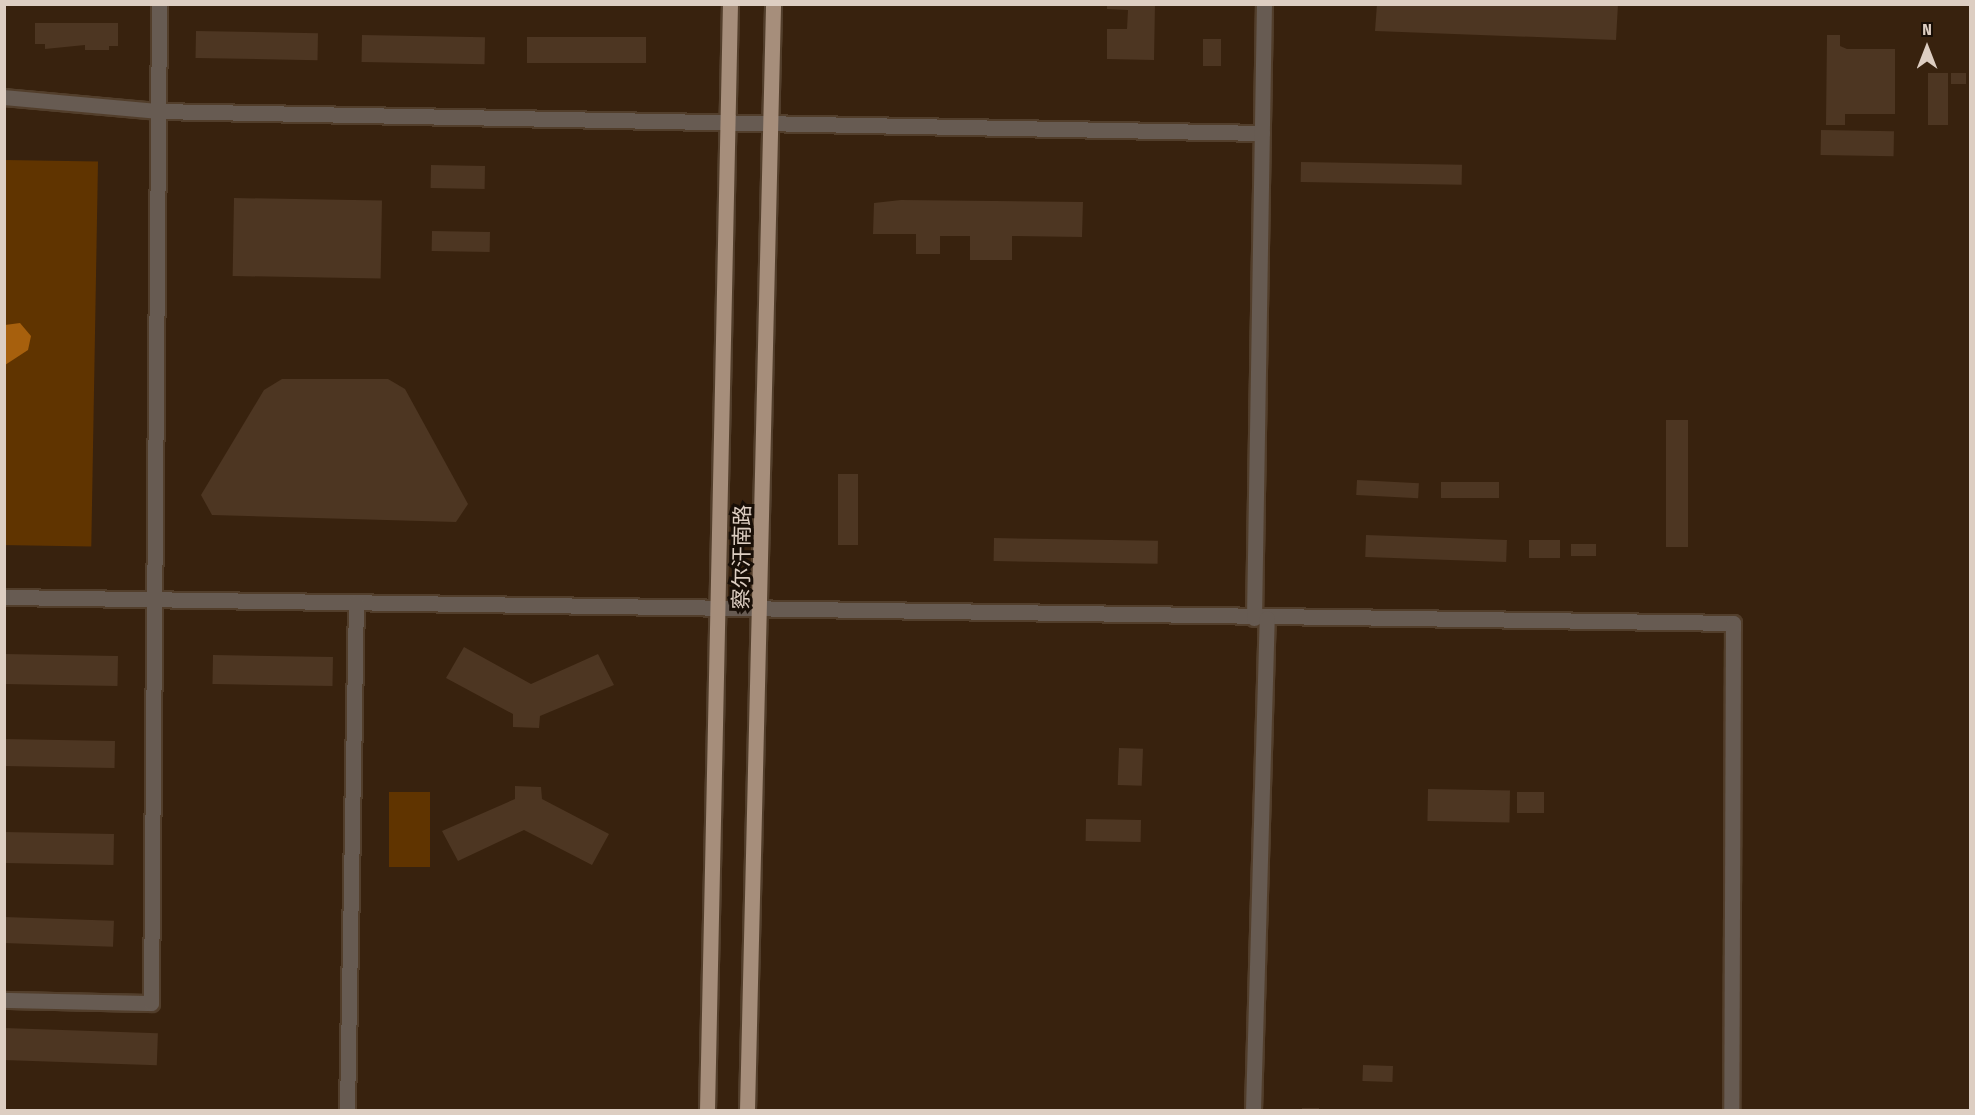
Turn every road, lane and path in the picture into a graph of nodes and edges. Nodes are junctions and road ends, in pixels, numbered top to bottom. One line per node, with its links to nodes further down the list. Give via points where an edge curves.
1 (159, 4): 6 (street)
2 (730, 4): 7 (main road, 察尔汗南路)
3 (772, 4): 8 (main road, 察尔汗南路)
4 (1264, 4): 9 (street)
5 (4, 97): 6 (street)
6 (157, 111): 7 (street); 11 (street)
7 (728, 122): 8 (street); 13 (main road, 察尔汗南路)
8 (772, 123): 9 (street); 14 (main road, 察尔汗南路)
9 (1262, 133): 15 (street)
10 (4, 597): 11 (street)
11 (155, 599): 12 (street); 16 (street, via 151,1003)
12 (356, 602): 13 (street); 17 (street)
13 (719, 608): 14 (street); 18 (main road, 察尔汗南路)
14 (762, 609): 15 (street); 19 (main road, 察尔汗南路)
15 (1261, 618): 20 (street); 21 (street, via 1733,623)
16 (4, 1000)
17 (347, 1110)
18 (707, 1110)
19 (747, 1110)
20 (1253, 1110)
21 (1731, 1110)

